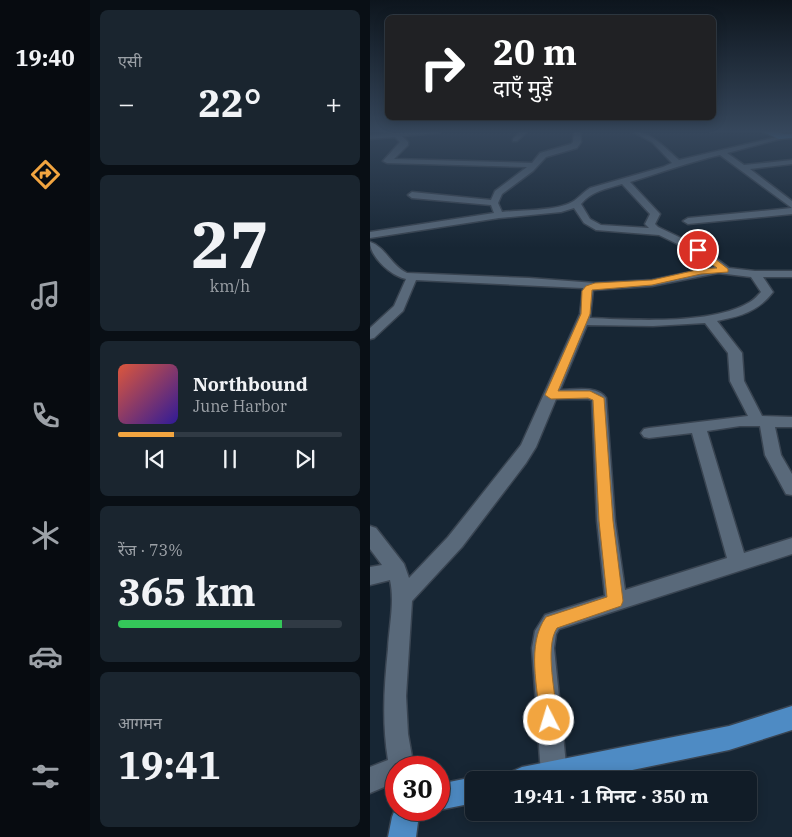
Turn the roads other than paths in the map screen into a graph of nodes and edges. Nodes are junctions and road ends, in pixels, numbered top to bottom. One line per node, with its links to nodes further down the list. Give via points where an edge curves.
1 (527, 170): 7 (street, via 498,193)
2 (662, 170): 4 (street)
3 (747, 170): 6 (street)
4 (624, 181): 8 (street, via 588,192); 13 (street, via 655,214 650,224)
5 (412, 195): 7 (street)
6 (788, 199): 9 (street)
7 (494, 203): 11 (street)
8 (576, 204): 11 (street, via 561,209); 13 (street, via 587,221 599,228)
9 (792, 205)
10 (792, 211): 12 (street)
11 (499, 215): 14 (street)
12 (688, 221)
13 (660, 232): 16 (street, via 698,250)
14 (370, 235)
15 (370, 245): 19 (street, via 390,269)
16 (725, 270): 17 (street); 20 (street, via 652,283)
17 (754, 274): 18 (street); 21 (street, via 766,288 765,296 748,308)
18 (792, 274)
19 (412, 277): 20 (street); 23 (street, via 400,308)
20 (595, 286): 22 (street, via 587,291)
21 (709, 319): 22 (street, via 638,323); 25 (street, via 734,353 736,381)
22 (583, 321): 24 (street)
23 (370, 335)
24 (551, 395): 35 (street, via 520,459 455,542); 36 (street, via 590,394 598,398 606,521)
25 (762, 420): 26 (street); 27 (street); 29 (street, via 773,455)
26 (792, 422)
27 (698, 427): 28 (street); 32 (street)
28 (649, 433)
29 (792, 489)
30 (370, 533): 33 (street)
31 (792, 546): 32 (street)
32 (738, 563): 36 (street)
33 (397, 570): 34 (street); 35 (street, via 402,583)
34 (370, 576)
35 (402, 598): 38 (street, via 395,696)
36 (616, 601): 39 (street, via 552,622 546,631 543,648)
37 (792, 718): 40 (main road, via 729,738)
38 (400, 756)
39 (554, 771)
40 (569, 771)
41 (385, 774): 42 (street)
42 (370, 780)
43 (465, 792): 44 (main road)
44 (450, 794)
45 (404, 821): 46 (main road)
46 (402, 837)

